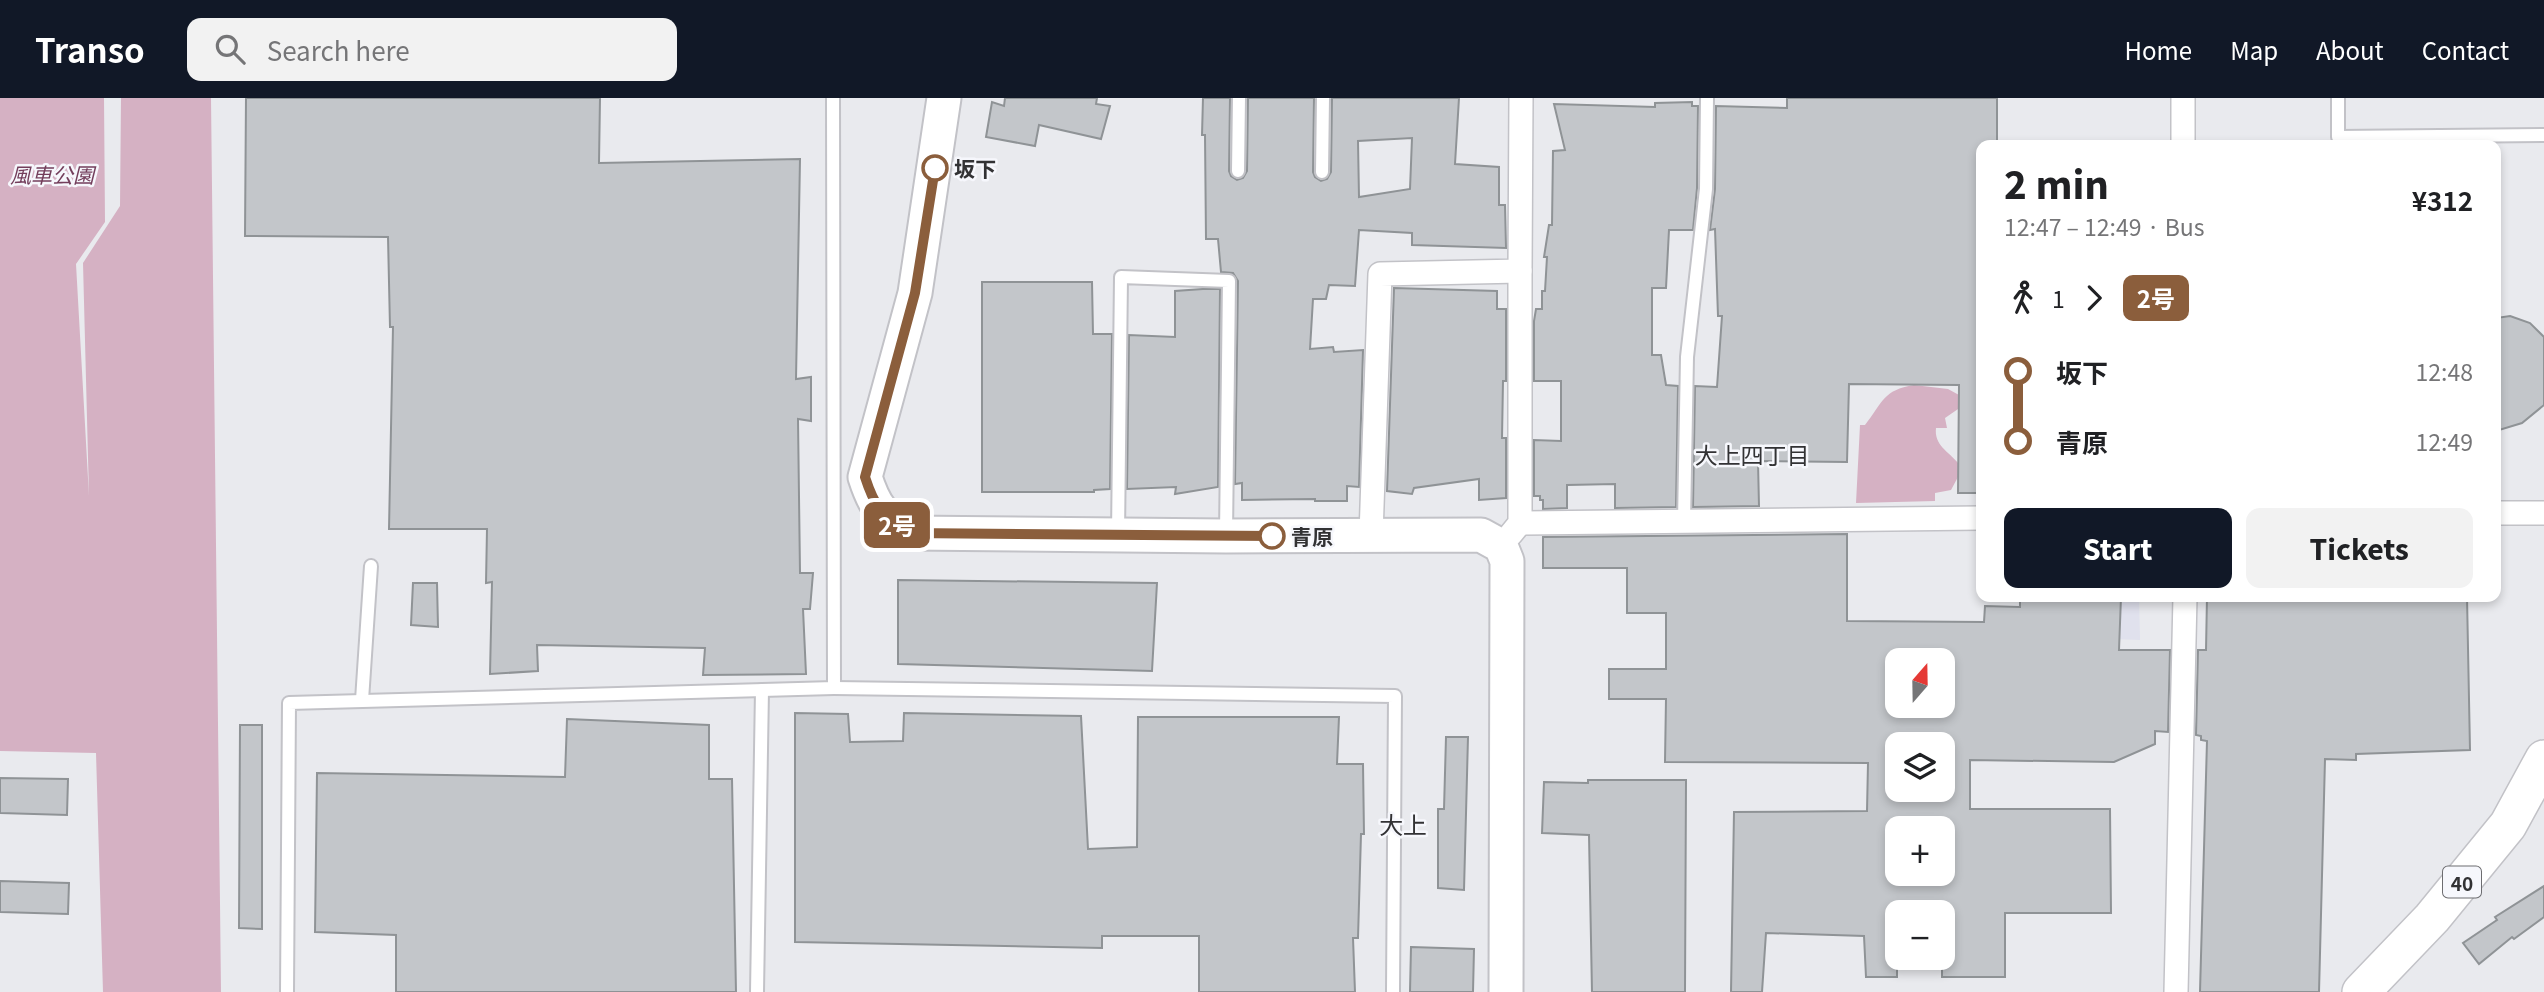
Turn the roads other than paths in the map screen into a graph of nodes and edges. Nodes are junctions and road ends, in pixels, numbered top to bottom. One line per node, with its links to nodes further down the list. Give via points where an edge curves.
1 (833, 98): 24 (lane)
2 (944, 98): 18 (street, via 915,293 865,477 873,502 908,533)
3 (1239, 98): 11 (lane)
4 (1323, 98): 12 (lane)
5 (1521, 98): 13 (street)
6 (1707, 98): 17 (lane, via 1706,189 1687,357)
7 (2183, 98): 10 (street)
8 (2338, 98): 9 (lane, via 2338,136)
9 (2544, 135)
10 (2183, 140)
11 (1238, 171)
12 (1322, 172)
13 (1520, 271): 19 (street, via 1380,274); 20 (street)
14 (2501, 513): 15 (street)
15 (2544, 513)
16 (1976, 519): 17 (street)
17 (1684, 522): 20 (street)
18 (1118, 534): 21 (street); 21 (lane, via 1121,277 1229,281)
19 (1371, 535): 20 (street); 21 (street)
20 (1511, 535): 31 (street, via 1507,561)
21 (1226, 536)
22 (371, 566): 26 (lane)
23 (2185, 602): 32 (street)
24 (834, 688): 25 (lane); 30 (lane, via 1395,696)
25 (762, 690): 26 (lane); 29 (lane)
26 (362, 700): 28 (lane, via 289,703)
27 (2544, 759): 33 (main road, 40, via 2508,825 2432,918)
28 (287, 992)
29 (757, 992)
30 (1394, 992)
31 (1506, 992)
32 (2176, 992)
33 (2361, 992)

